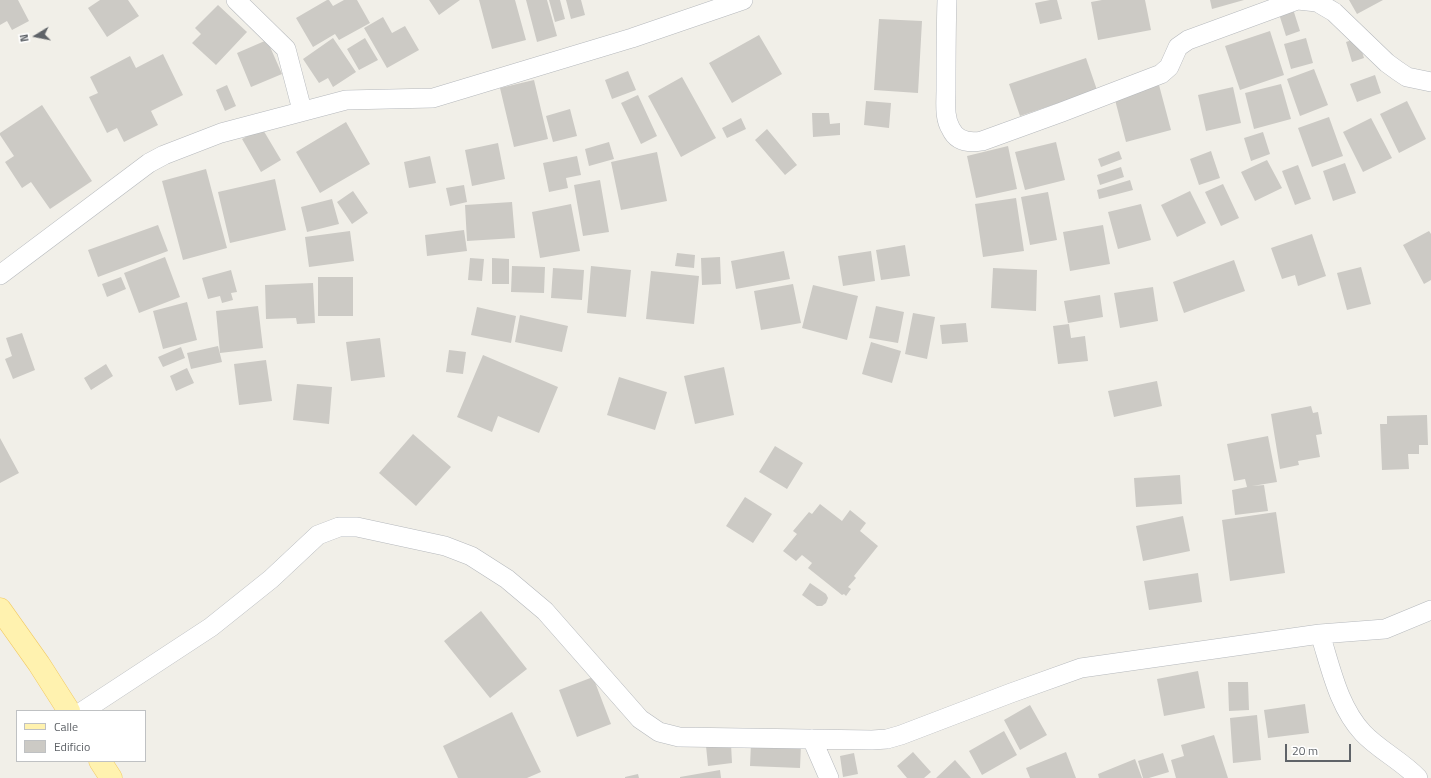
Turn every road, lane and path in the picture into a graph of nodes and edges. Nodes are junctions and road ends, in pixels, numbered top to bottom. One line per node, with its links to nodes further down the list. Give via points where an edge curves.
1 (236, 0): 6 (street, via 286,49)
2 (743, 0): 6 (street, via 632,38 433,98 346,100)
3 (947, 0): 4 (street, via 947,118 951,130 958,138 969,143 1026,126 1161,74 1169,67 1178,47 1188,40)
4 (1298, 0): 5 (street, via 1317,2 1334,12 1398,71 1408,77)
5 (1431, 82)
6 (302, 110): 7 (street, via 221,134 156,159)
7 (0, 274)
8 (0, 609): 11 (main road)
9 (1431, 610): 10 (street, via 1385,629)
10 (1320, 634): 13 (street, via 1081,668 888,739); 17 (street, via 1340,697 1352,719 1364,734)
11 (68, 710)
12 (85, 710): 13 (street, via 211,627 271,579 318,535 339,527 357,527 445,546 471,556 506,579 545,612 640,719 659,732 678,737)
13 (812, 739): 16 (street)
14 (101, 762): 15 (main road)
15 (111, 778)
16 (829, 778)
17 (1418, 778)

